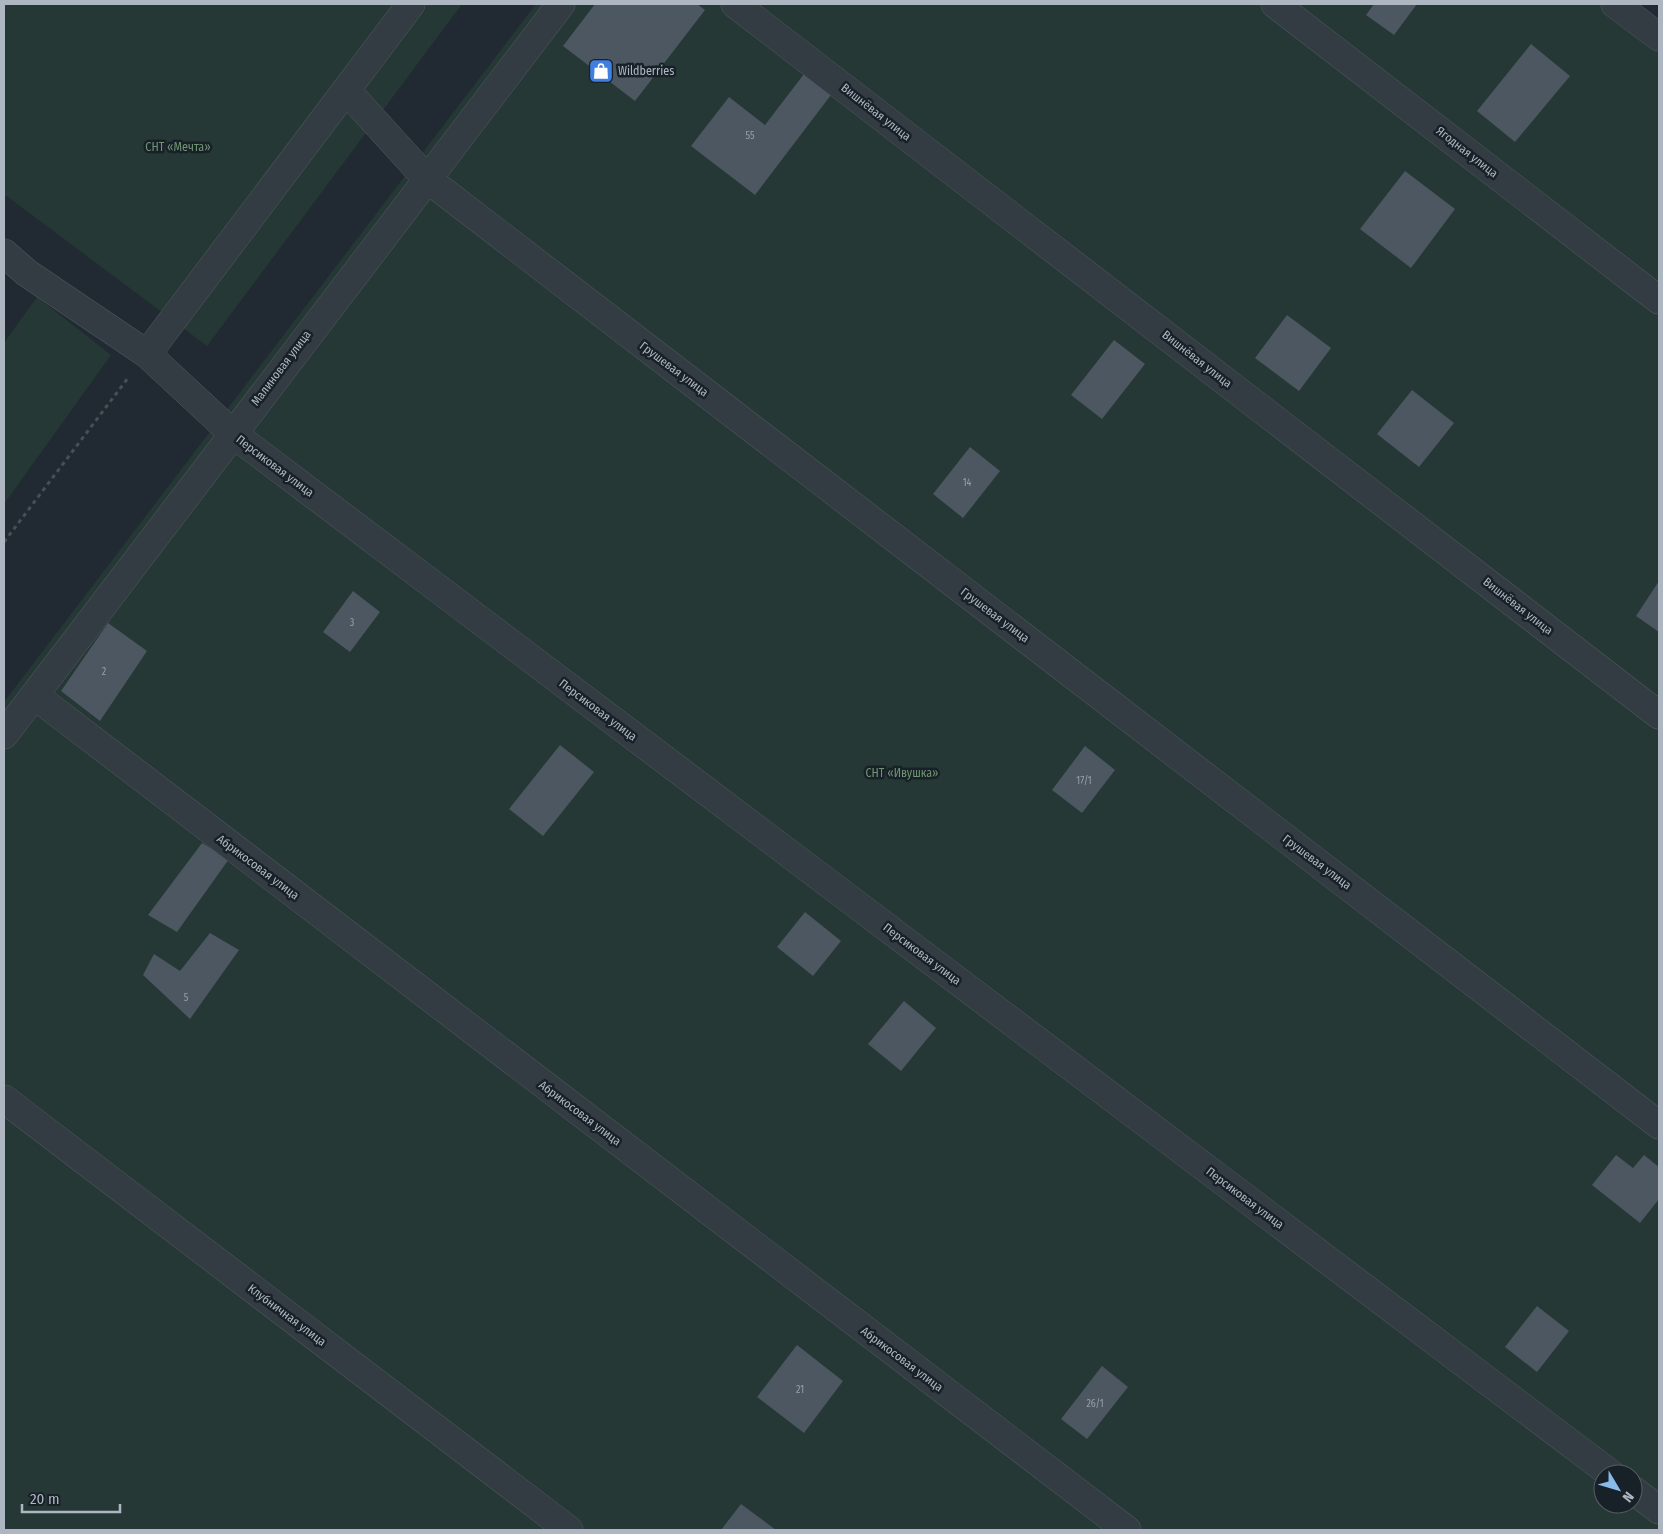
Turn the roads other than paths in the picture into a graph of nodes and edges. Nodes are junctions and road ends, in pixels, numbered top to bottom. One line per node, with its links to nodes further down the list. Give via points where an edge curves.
1 (412, 4): 7 (street)
2 (561, 4): 8 (street, Малиновая улица)
3 (735, 4): 14 (street, Вишнёвая улица)
4 (1275, 4): 10 (street, Ягодная улица)
5 (1615, 4): 6 (street)
6 (1659, 37)
7 (346, 90): 8 (street, Грушевая улица); 11 (street)
8 (426, 178): 12 (street, Малиновая улица); 17 (street, Грушевая улица)
9 (4, 253): 11 (street, Персиковая улица, via 27,273)
10 (1659, 300)
11 (147, 354): 12 (street, Персиковая улица)
12 (232, 433): 13 (street, Малиновая улица); 18 (street, Персиковая улица)
13 (34, 695): 15 (street, Малиновая улица); 22 (street, Абрикосовая улица)
14 (1659, 715)
15 (4, 735)
16 (4, 1099): 21 (street, Клубничная улица)
17 (1659, 1124)
18 (1598, 1464)
19 (1643, 1498): 20 (street)
20 (1659, 1510)
21 (569, 1530)
22 (1127, 1530)

